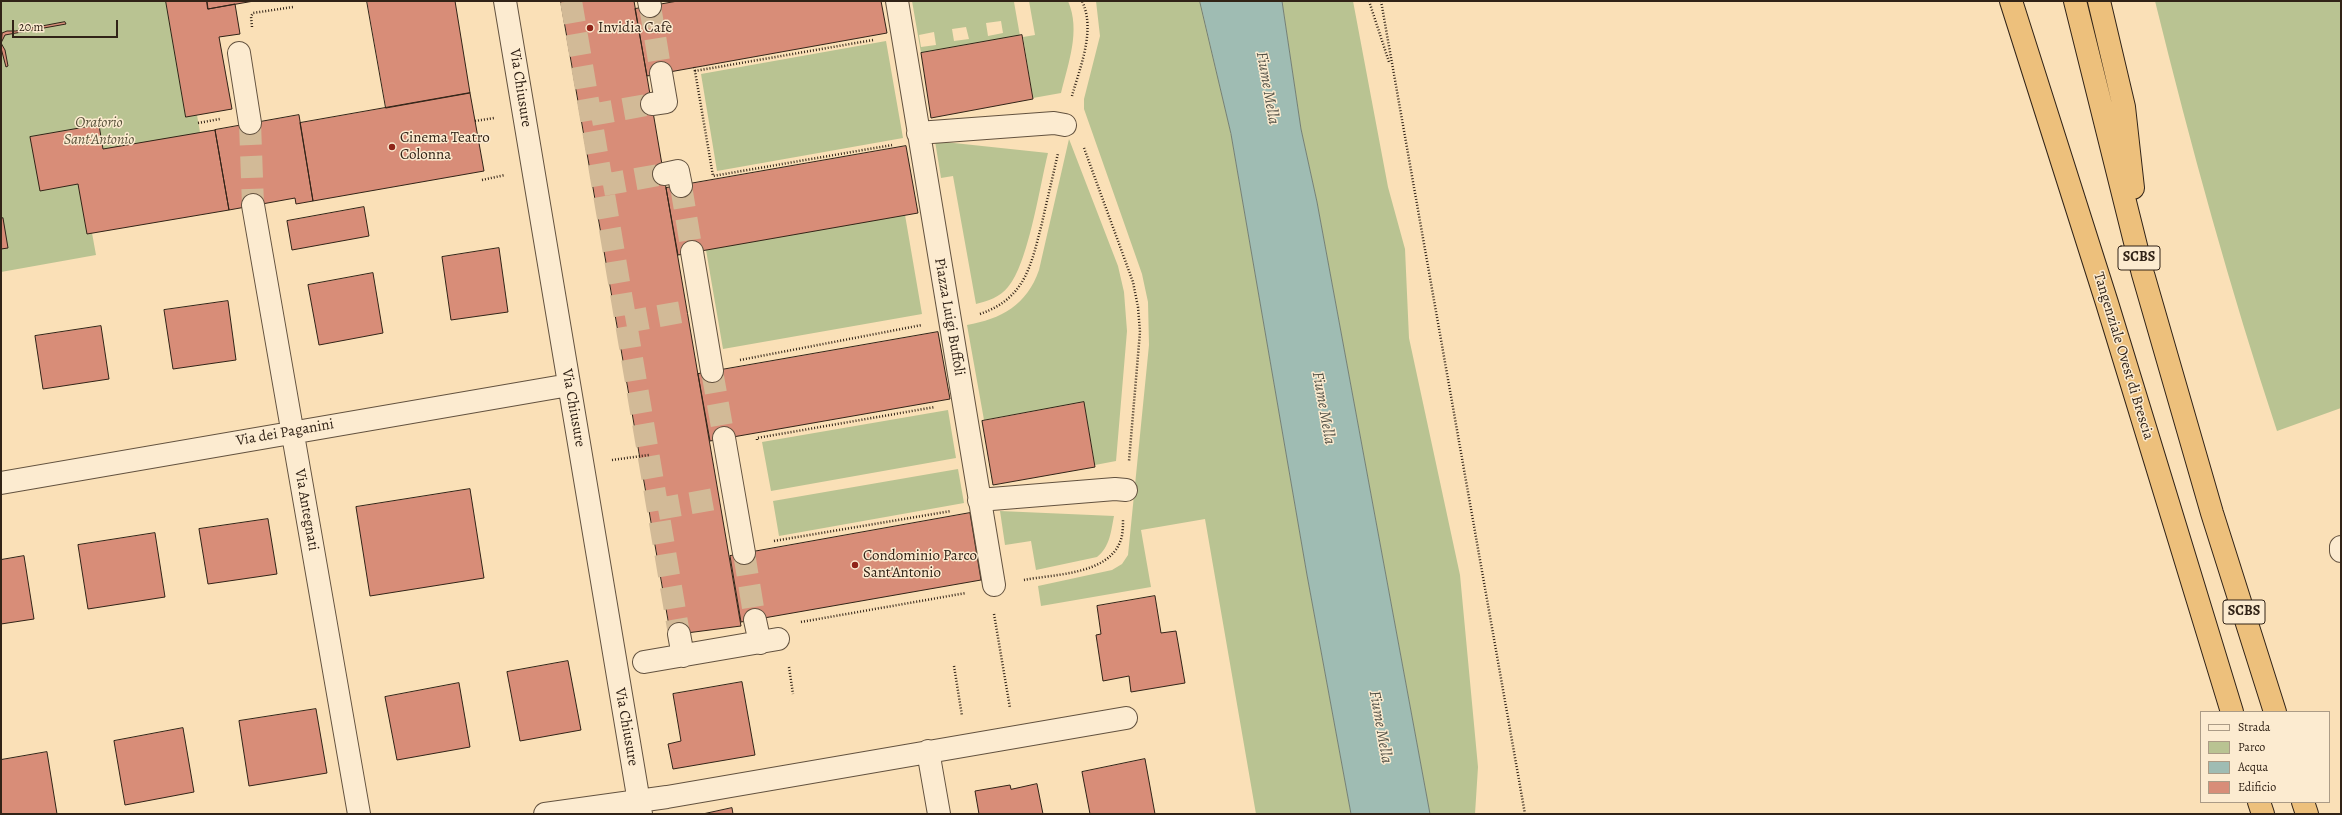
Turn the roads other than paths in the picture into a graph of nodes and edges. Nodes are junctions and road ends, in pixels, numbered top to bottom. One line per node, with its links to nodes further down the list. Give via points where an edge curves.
1 (505, 1): 16 (street, Via Chiusure)
2 (897, 1): 11 (street, Piazza Luigi Buffoli)
3 (2011, 1): 30 (highway, Tangenziale Ovest di Brescia / SCBS, via 2107,303)
4 (2075, 1): 14 (highway, SCBS)
5 (2099, 1): 14 (highway, via 2124,107)
6 (239, 53): 9 (street)
7 (661, 73): 8 (street, via 666,102)
8 (652, 104)
9 (250, 123)
10 (1065, 125): 11 (street, via 1054,123)
11 (919, 136): 21 (street, Piazza Luigi Buffoli)
12 (253, 205): 17 (street, Via Antegnati)
13 (692, 252): 15 (street, via 695,310)
14 (2143, 274): 31 (highway, SCBS, via 2212,513)
15 (712, 368)
16 (569, 385): 17 (street, Via dei Paganini); 36 (street, Via Chiusure)
17 (293, 432): 19 (street, Via dei Paganini); 37 (street, Via Antegnati)
18 (724, 438): 24 (street, via 727,497)
19 (1, 483)
20 (1126, 490): 21 (street)
21 (980, 503): 25 (street, Piazza Luigi Buffoli)
22 (2341, 547): 23 (street)
23 (2341, 551)
24 (744, 553)
25 (992, 587)
26 (755, 620): 28 (street, via 769,641)
27 (679, 634): 28 (street)
28 (683, 656): 29 (street)
29 (644, 662)
30 (2232, 711)
31 (2275, 711)
32 (1126, 718): 33 (street)
33 (928, 751): 36 (street); 39 (street)
34 (2259, 803): 40 (highway)
35 (2303, 803): 41 (highway)
36 (640, 807): 38 (street)
37 (359, 814)
38 (545, 814)
39 (939, 814)
40 (2263, 814)
41 (2307, 814)

